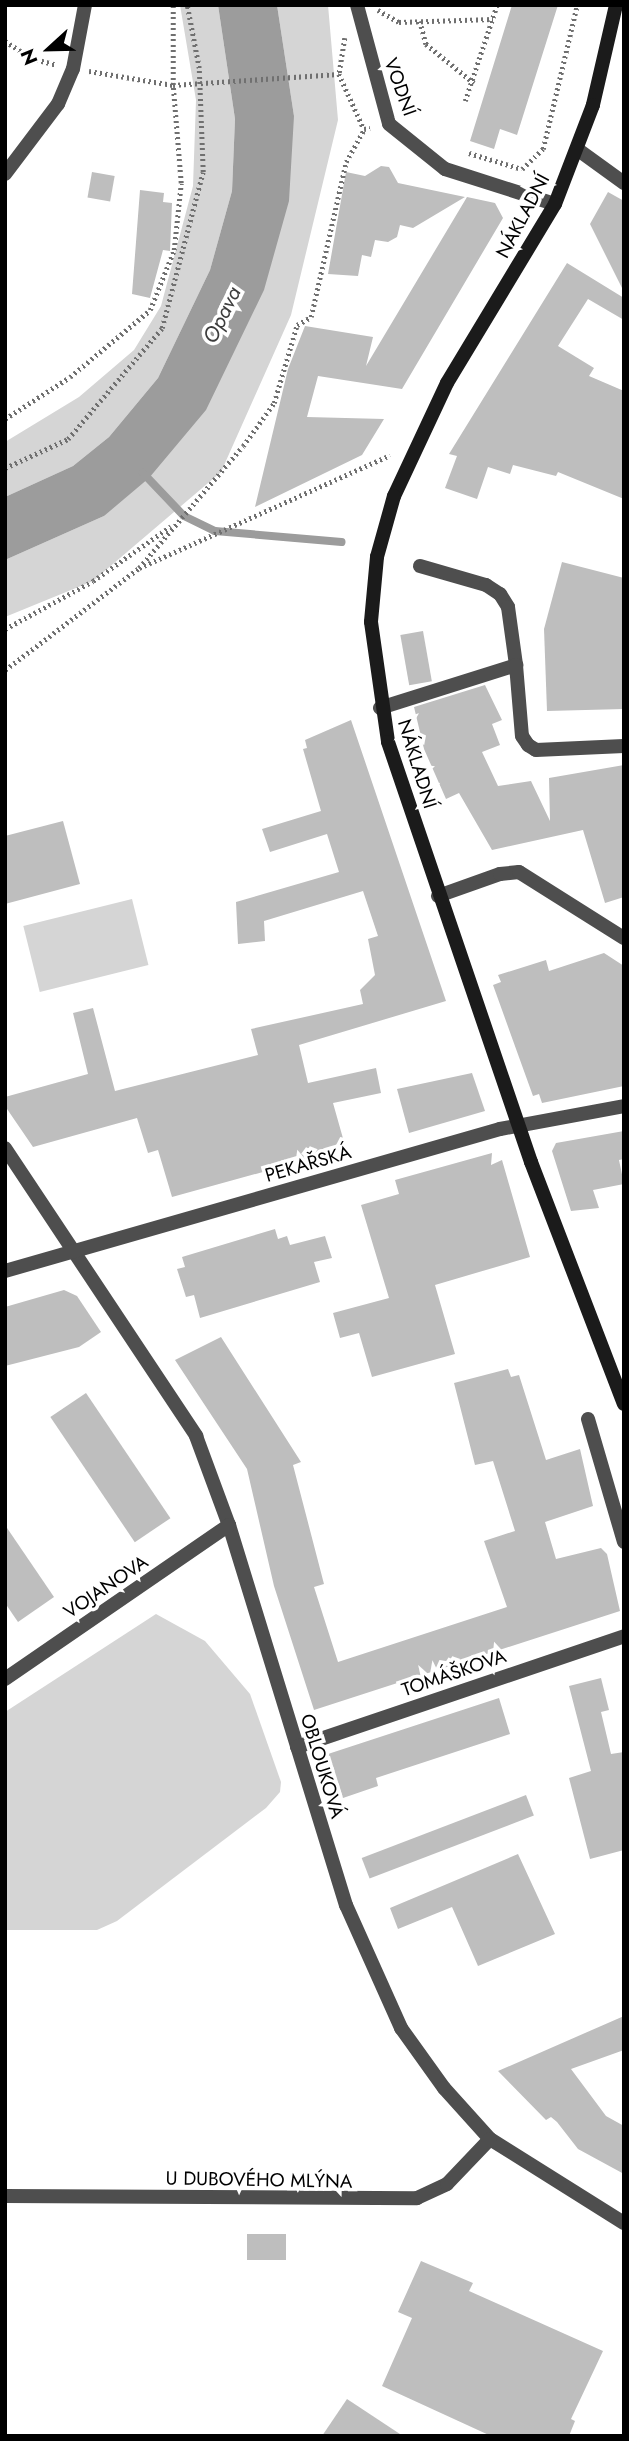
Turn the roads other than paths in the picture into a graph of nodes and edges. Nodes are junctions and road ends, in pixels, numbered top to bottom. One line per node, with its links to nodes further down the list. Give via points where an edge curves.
1 (85, 5): 5 (street, via 73,69 58,104)
2 (357, 5): 7 (street, VODNÍ, via 389,124 444,169)
3 (616, 5): 4 (street, NÁKLADNÍ, via 599,83)
4 (577, 149): 6 (street); 7 (street, NÁKLADNÍ)
5 (5, 174)
6 (624, 183)
7 (555, 204): 10 (street, NÁKLADNÍ, via 414,445 385,524 371,622)
8 (420, 566): 9 (street, via 486,585 500,594 508,607)
9 (516, 665): 10 (street); 11 (street, via 522,736 528,746 536,750)
10 (380, 708): 12 (street, NÁKLADNÍ)
11 (624, 746)
12 (438, 896): 13 (street, via 519,872); 15 (street, NÁKLADNÍ)
13 (624, 938)
14 (624, 1106): 15 (street, PEKAŘSKÁ)
15 (518, 1126): 17 (street, PEKAŘSKÁ); 19 (street, NÁKLADNÍ)
16 (5, 1148): 17 (street, OBLOUKOVÁ)
17 (73, 1251): 18 (street, PEKAŘSKÁ); 21 (street, OBLOUKOVÁ, via 196,1436)
18 (5, 1271)
19 (624, 1404)
20 (588, 1419): 22 (street)
21 (229, 1525): 24 (street, VOJANOVA); 25 (street, OBLOUKOVÁ)
22 (624, 1542)
23 (624, 1636): 25 (street, TOMÁŠKOVA)
24 (5, 1679)
25 (297, 1748): 26 (street, OBLOUKOVÁ, via 346,1905 378,1981 422,2058)
26 (490, 2140): 27 (street, U DUBOVÉHO MLÝNA, via 447,2184 399,2200); 28 (street, OBLOUKOVÁ)
27 (5, 2196)
28 (624, 2223)

